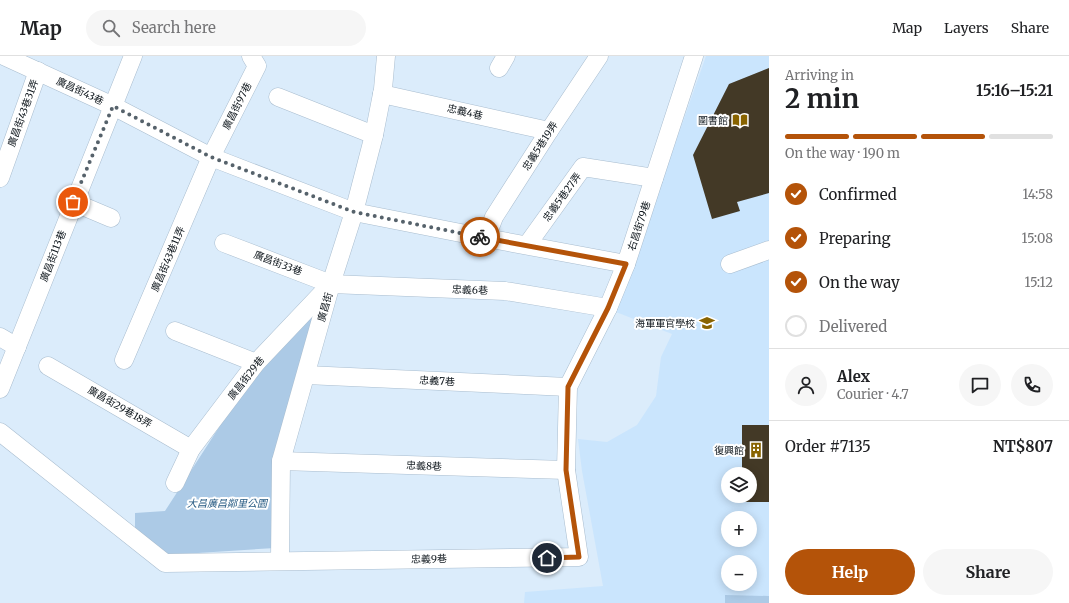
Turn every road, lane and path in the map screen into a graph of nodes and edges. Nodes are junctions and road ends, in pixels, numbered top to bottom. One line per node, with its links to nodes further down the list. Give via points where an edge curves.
1 (4, 56): 7 (street, 廣昌街43巷)
2 (132, 56): 10 (street, 廣昌街113巷)
3 (251, 56): 13 (street, 廣昌街97巷, via 257,66)
4 (599, 56): 11 (street, 忠義5巷19弄)
5 (694, 56): 15 (street, 右昌街79巷)
6 (382, 57): 8 (street, 廣昌街)
7 (38, 71): 10 (street, 廣昌街43巷); 14 (street, 廣昌街43巷31弄)
8 (382, 94): 11 (street, 忠義4巷); 12 (street, 廣昌街)
9 (278, 97): 12 (street)
10 (113, 106): 13 (street, 廣昌街43巷); 16 (street, 廣昌街113巷)
11 (549, 131): 19 (street, 忠義5巷19弄, via 494,217)
12 (374, 135): 17 (street, 廣昌街)
13 (211, 157): 17 (street, 廣昌街43巷); 30 (street, 廣昌街43巷11弄)
14 (0, 178)
15 (654, 178): 21 (street, 忠義5巷27弄, via 584,167); 23 (street, 右昌街79巷)
16 (73, 202): 18 (street); 29 (street, 廣昌街113巷)
17 (354, 212): 19 (street, 廣昌街43巷); 25 (street, 廣昌街)
18 (111, 218)
19 (486, 238): 21 (street, 廣昌街43巷)
20 (224, 242): 25 (street, 廣昌街33巷)
21 (527, 245): 23 (street, 廣昌街43巷)
22 (769, 250): 24 (street)
23 (626, 264): 26 (street, 右昌街79巷)
24 (730, 264)
25 (331, 284): 26 (street, 忠義6巷, via 505,291); 31 (street, 廣昌街29巷); 33 (street, 廣昌街)
26 (608, 308): 34 (street, 右昌街79巷)
27 (175, 331): 31 (street)
28 (0, 338): 29 (street)
29 (17, 347): 35 (street, 廣昌街113巷)
30 (124, 360)
31 (256, 363): 37 (street, 廣昌街29巷)
32 (48, 366): 37 (street, 廣昌街29巷18弄)
33 (306, 375): 34 (street, 忠義7巷); 38 (street, 廣昌街)
34 (568, 387): 39 (street, 右昌街79巷)
35 (0, 389)
36 (0, 432): 42 (street, 忠義9巷, via 165,563)
37 (191, 449): 40 (street, 廣昌街29巷)
38 (281, 461): 39 (street, 忠義8巷); 42 (street, 廣昌街)
39 (566, 470): 41 (street, 右昌街79巷)
40 (175, 484)
41 (579, 557): 42 (street, 忠義9巷)
42 (280, 560)

